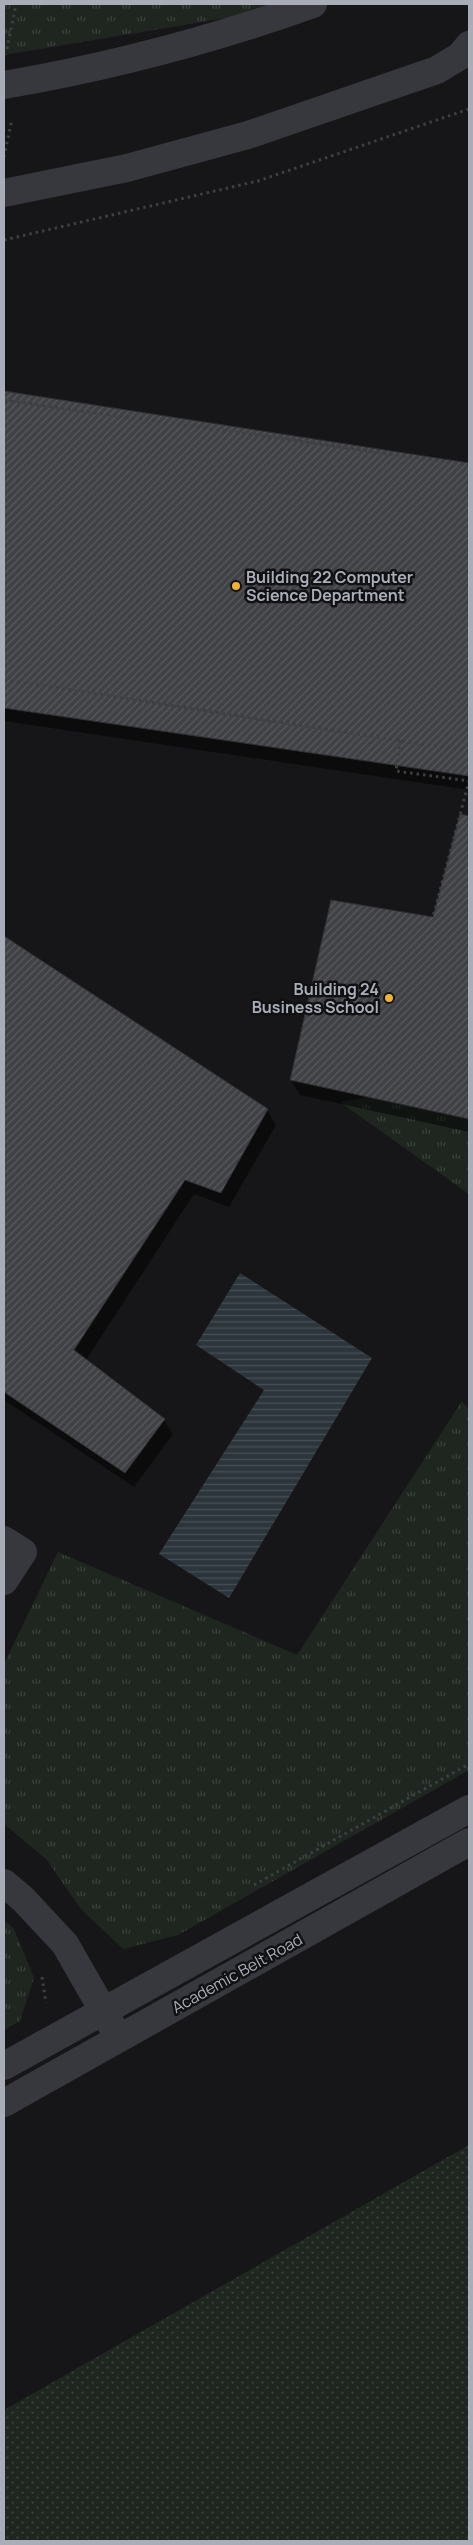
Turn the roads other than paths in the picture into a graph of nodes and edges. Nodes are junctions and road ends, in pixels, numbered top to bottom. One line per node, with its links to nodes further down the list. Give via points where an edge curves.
1 (313, 4): 3 (street, via 126,62)
2 (469, 45): 4 (street, via 460,56 437,70 248,135 127,168)
3 (4, 85)
4 (4, 193)
5 (4, 1540): 6 (street, via 22,1552)
6 (4, 1581)
7 (469, 1809): 10 (street, Academic Belt Road)
8 (469, 1842): 11 (street, Academic Belt Road)
9 (4, 1883): 10 (street, via 66,1944)
10 (104, 2010): 11 (street); 12 (street, Academic Belt Road)
11 (120, 2038): 13 (street, Academic Belt Road)
12 (4, 2066)
13 (4, 2103)

